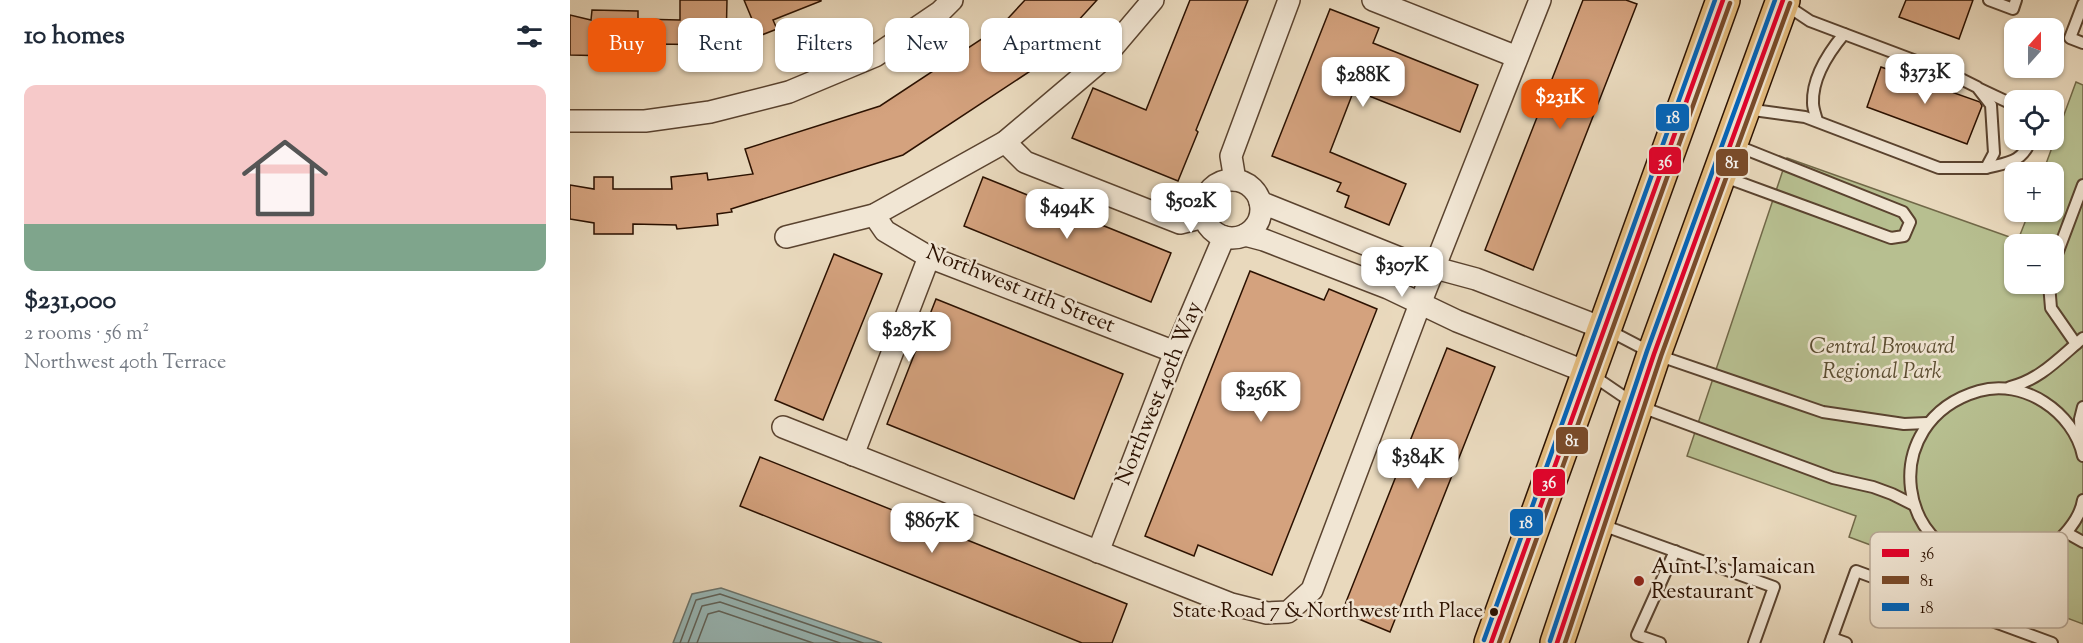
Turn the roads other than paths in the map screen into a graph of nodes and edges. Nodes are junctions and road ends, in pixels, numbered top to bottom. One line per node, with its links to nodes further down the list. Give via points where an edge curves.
1 (952, 0): 17 (street, via 875,56 789,92 710,112 645,122)
2 (1153, 0): 19 (street, via 1103,59)
3 (1288, 0): 24 (street, via 1231,156)
4 (1373, 0): 13 (street)
5 (1540, 0): 13 (street)
6 (1723, 0): 36 (main road)
7 (1989, 0): 8 (lane, via 2013,9)
8 (2016, 0)
9 (1782, 1): 11 (lane, via 1810,21); 16 (main road)
10 (2083, 4): 12 (lane, via 2070,38)
11 (1844, 34): 14 (lane); 18 (lane, via 1829,53 1816,83 1813,103)
12 (2083, 43)
13 (1517, 57): 33 (street)
14 (1977, 87): 15 (lane); 22 (lane, via 1991,105 1994,153)
15 (2004, 100)
16 (1743, 108): 18 (lane); 20 (main road)
17 (570, 121)
18 (1817, 121): 22 (lane, via 1939,168)
19 (1005, 142): 27 (street); 28 (street, via 1025,162 1169,219 1180,223)
20 (1730, 143): 23 (main road); 23 (lane, via 1903,212 1910,222 1904,236 1891,238)
21 (2026, 150): 22 (lane, via 2017,160)
22 (1986, 168)
23 (1719, 175): 39 (main road)
24 (1235, 180): 26 (street, via 1251,187); 28 (street, via 1210,190)
25 (2083, 185): 29 (lane)
26 (1260, 202): 30 (street, via 1259,221 1253,230); 33 (street, via 1402,259)
27 (874, 215): 31 (street); 32 (street, Northwest 11th Street, via 885,231)
28 (1204, 217): 30 (street, via 1215,233)
29 (2064, 235)
30 (1235, 236): 35 (street, via 1264,240); 38 (street, Northwest 40th Way)
31 (786, 237)
32 (929, 257): 38 (street, Northwest 11th Street); 47 (street)
33 (1435, 268): 35 (street); 36 (street, via 1476,279)
34 (2050, 294): 37 (lane, via 2051,308)
35 (1420, 304): 40 (street); 56 (street, via 1312,590 1288,612 1267,613 1231,604)
36 (1605, 329): 39 (lane); 40 (main road)
37 (2080, 341): 41 (lane, via 2040,376)
38 (1175, 352): 56 (street, Northwest 40th Way)
39 (1654, 354): 42 (main road); 44 (lane, via 1823,412 1904,424)
40 (1589, 373): 42 (lane); 60 (main road)
41 (2005, 388): 44 (lane, via 1983,389 1962,396); 46 (lane, via 2029,394 2051,406 2069,423)
42 (1636, 405): 49 (lane, via 1833,478 1883,490); 50 (main road)
43 (2083, 407): 46 (lane)
44 (1927, 423): 49 (lane, via 1914,448 1909,477)
45 (783, 427): 47 (street)
46 (2082, 450)
47 (853, 455): 56 (street)
48 (2083, 500): 52 (lane)
49 (1914, 505): 51 (lane)
50 (1596, 523): 55 (lane); 61 (main road)
51 (1928, 532)
52 (2068, 532)
53 (2068, 534): 54 (lane)
54 (2083, 542)
55 (1675, 551): 62 (lane, via 1637,635); 63 (lane, via 1774,587)
56 (1098, 552)
57 (1870, 576): 59 (lane, via 1856,571)
58 (2011, 628): 65 (lane)
59 (1831, 640): 64 (lane)
60 (1491, 643)
61 (1557, 643)
62 (1660, 643)
63 (1754, 643)
64 (1846, 643)
65 (2052, 643)

